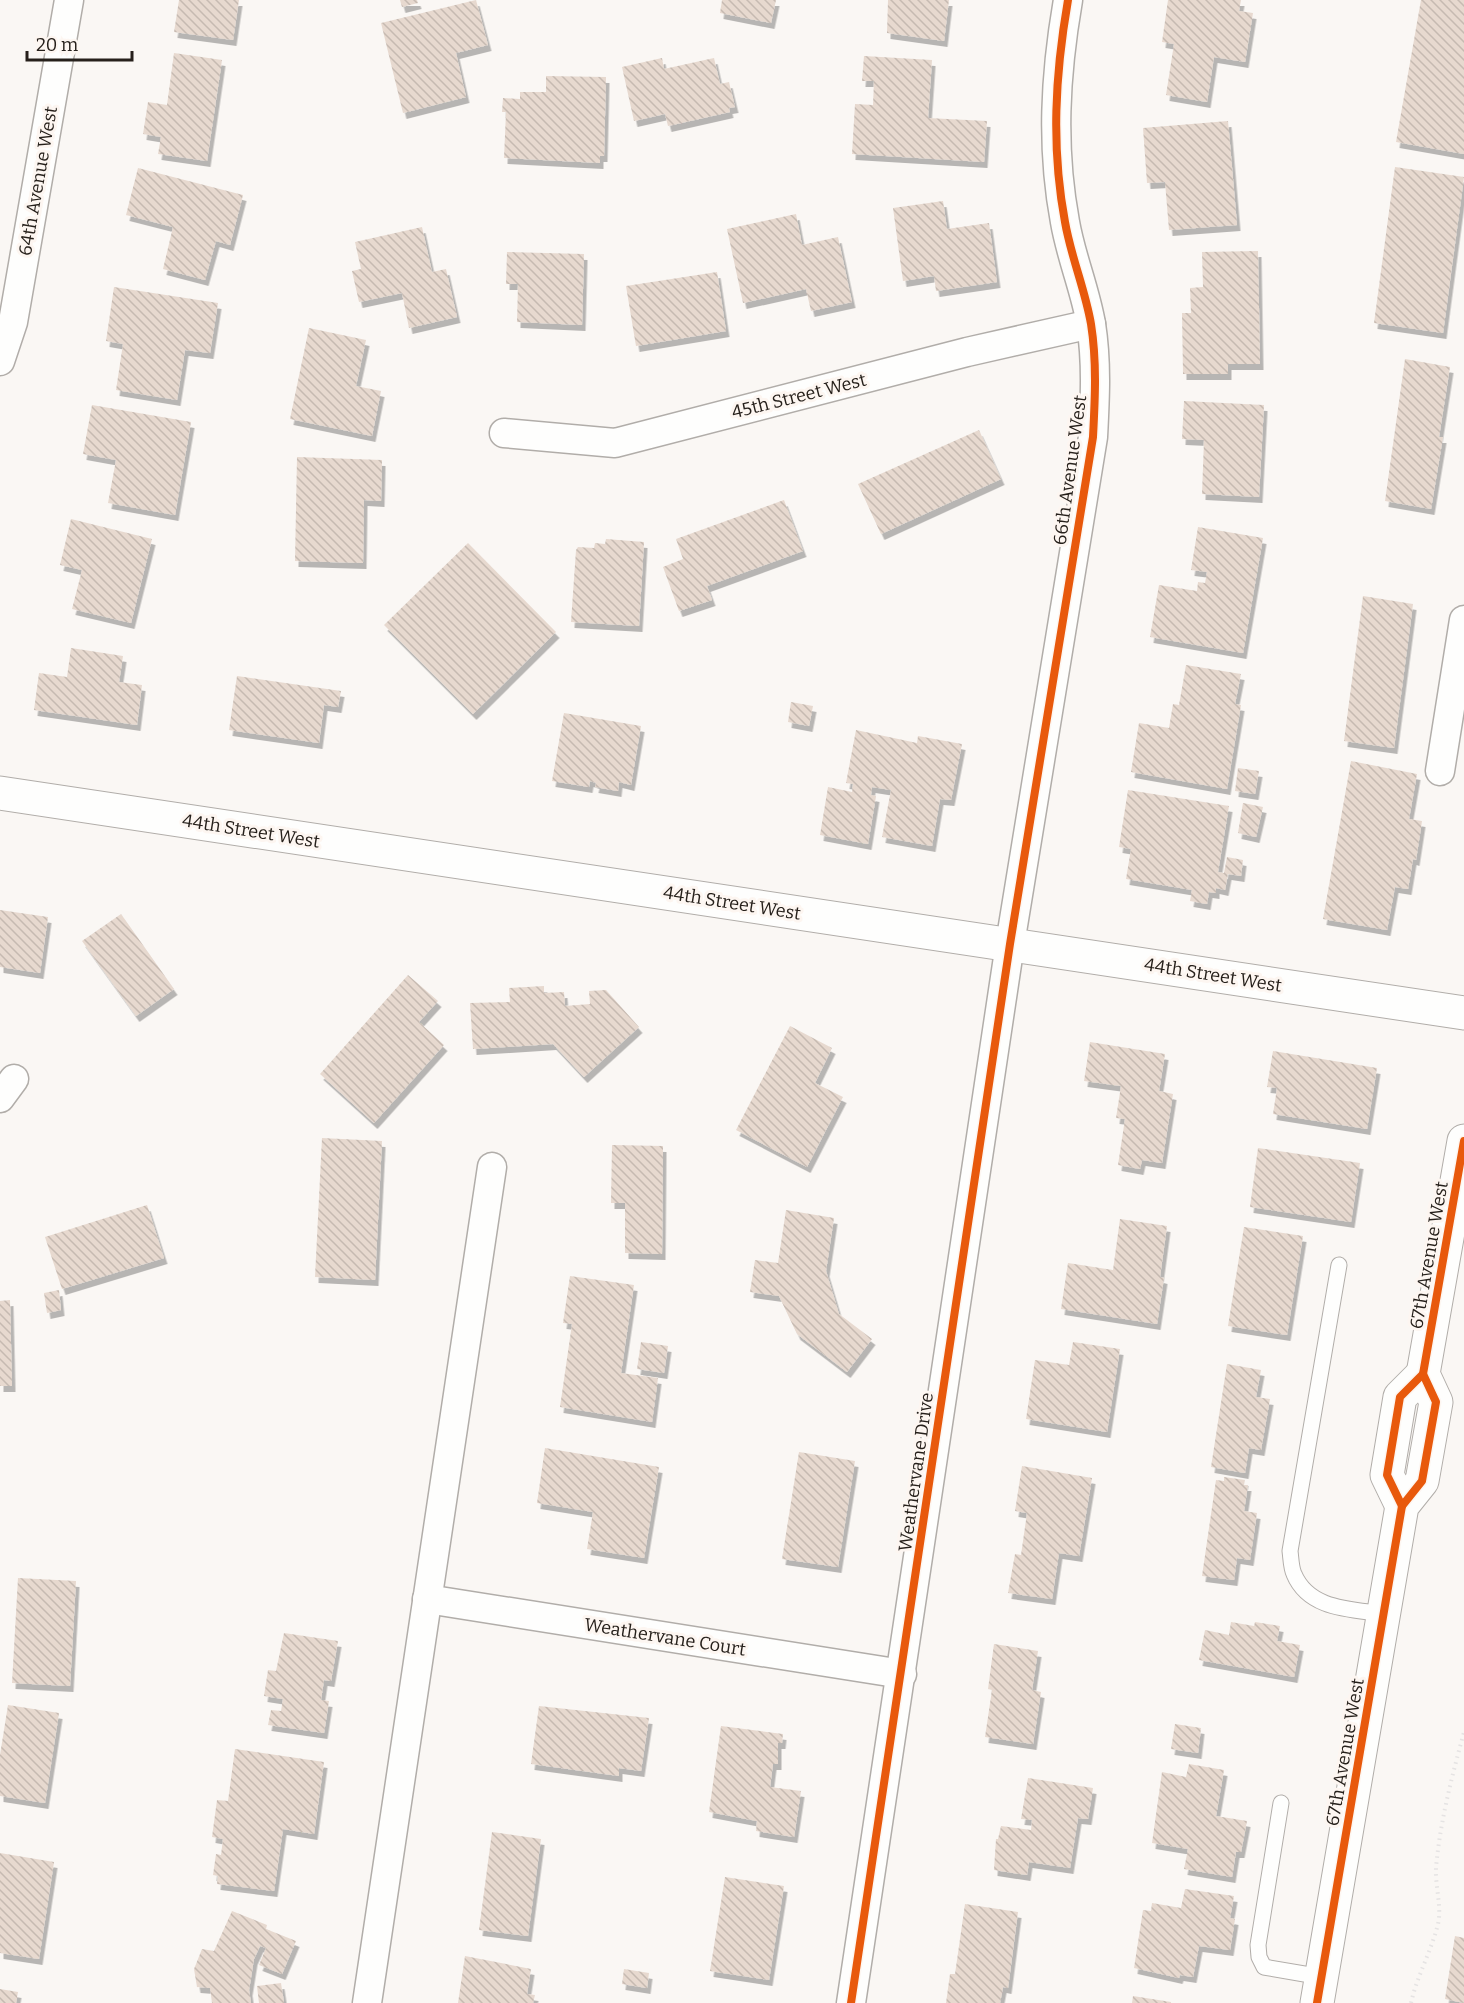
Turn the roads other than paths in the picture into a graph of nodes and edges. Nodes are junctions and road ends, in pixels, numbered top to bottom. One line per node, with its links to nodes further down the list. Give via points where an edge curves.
1 (69, 0): 4 (street, 64th Avenue West, via 13,322)
2 (1068, 0): 3 (street, 66th Avenue West, via 1059,53 1055,138 1065,223)
3 (1091, 324): 5 (street, 45th Street West, via 615,442); 9 (street, 66th Avenue West, via 1096,381 1094,437)
4 (0, 361)
5 (504, 433)
6 (1464, 620): 7 (street)
7 (1440, 771)
8 (0, 794): 9 (street, 44th Street West)
9 (1010, 944): 10 (street, 44th Street West); 16 (street, Weathervane Drive)
10 (1464, 1013)
11 (1464, 1141): 15 (street, 67th Avenue West, via 1423,1374 1436,1402 1422,1481 1402,1506)
12 (492, 1167): 14 (street)
13 (1339, 1264): 15 (lane, via 1290,1551 1294,1574 1309,1595 1324,1605)
14 (428, 1599): 16 (street, Weathervane Court); 19 (street)
15 (1384, 1614): 18 (street, 67th Avenue West)
16 (902, 1674): 20 (street, Weathervane Drive)
17 (1281, 1803): 18 (lane, via 1259,1958 1264,1967)
18 (1320, 1990)
19 (367, 2003)
20 (851, 2003)

